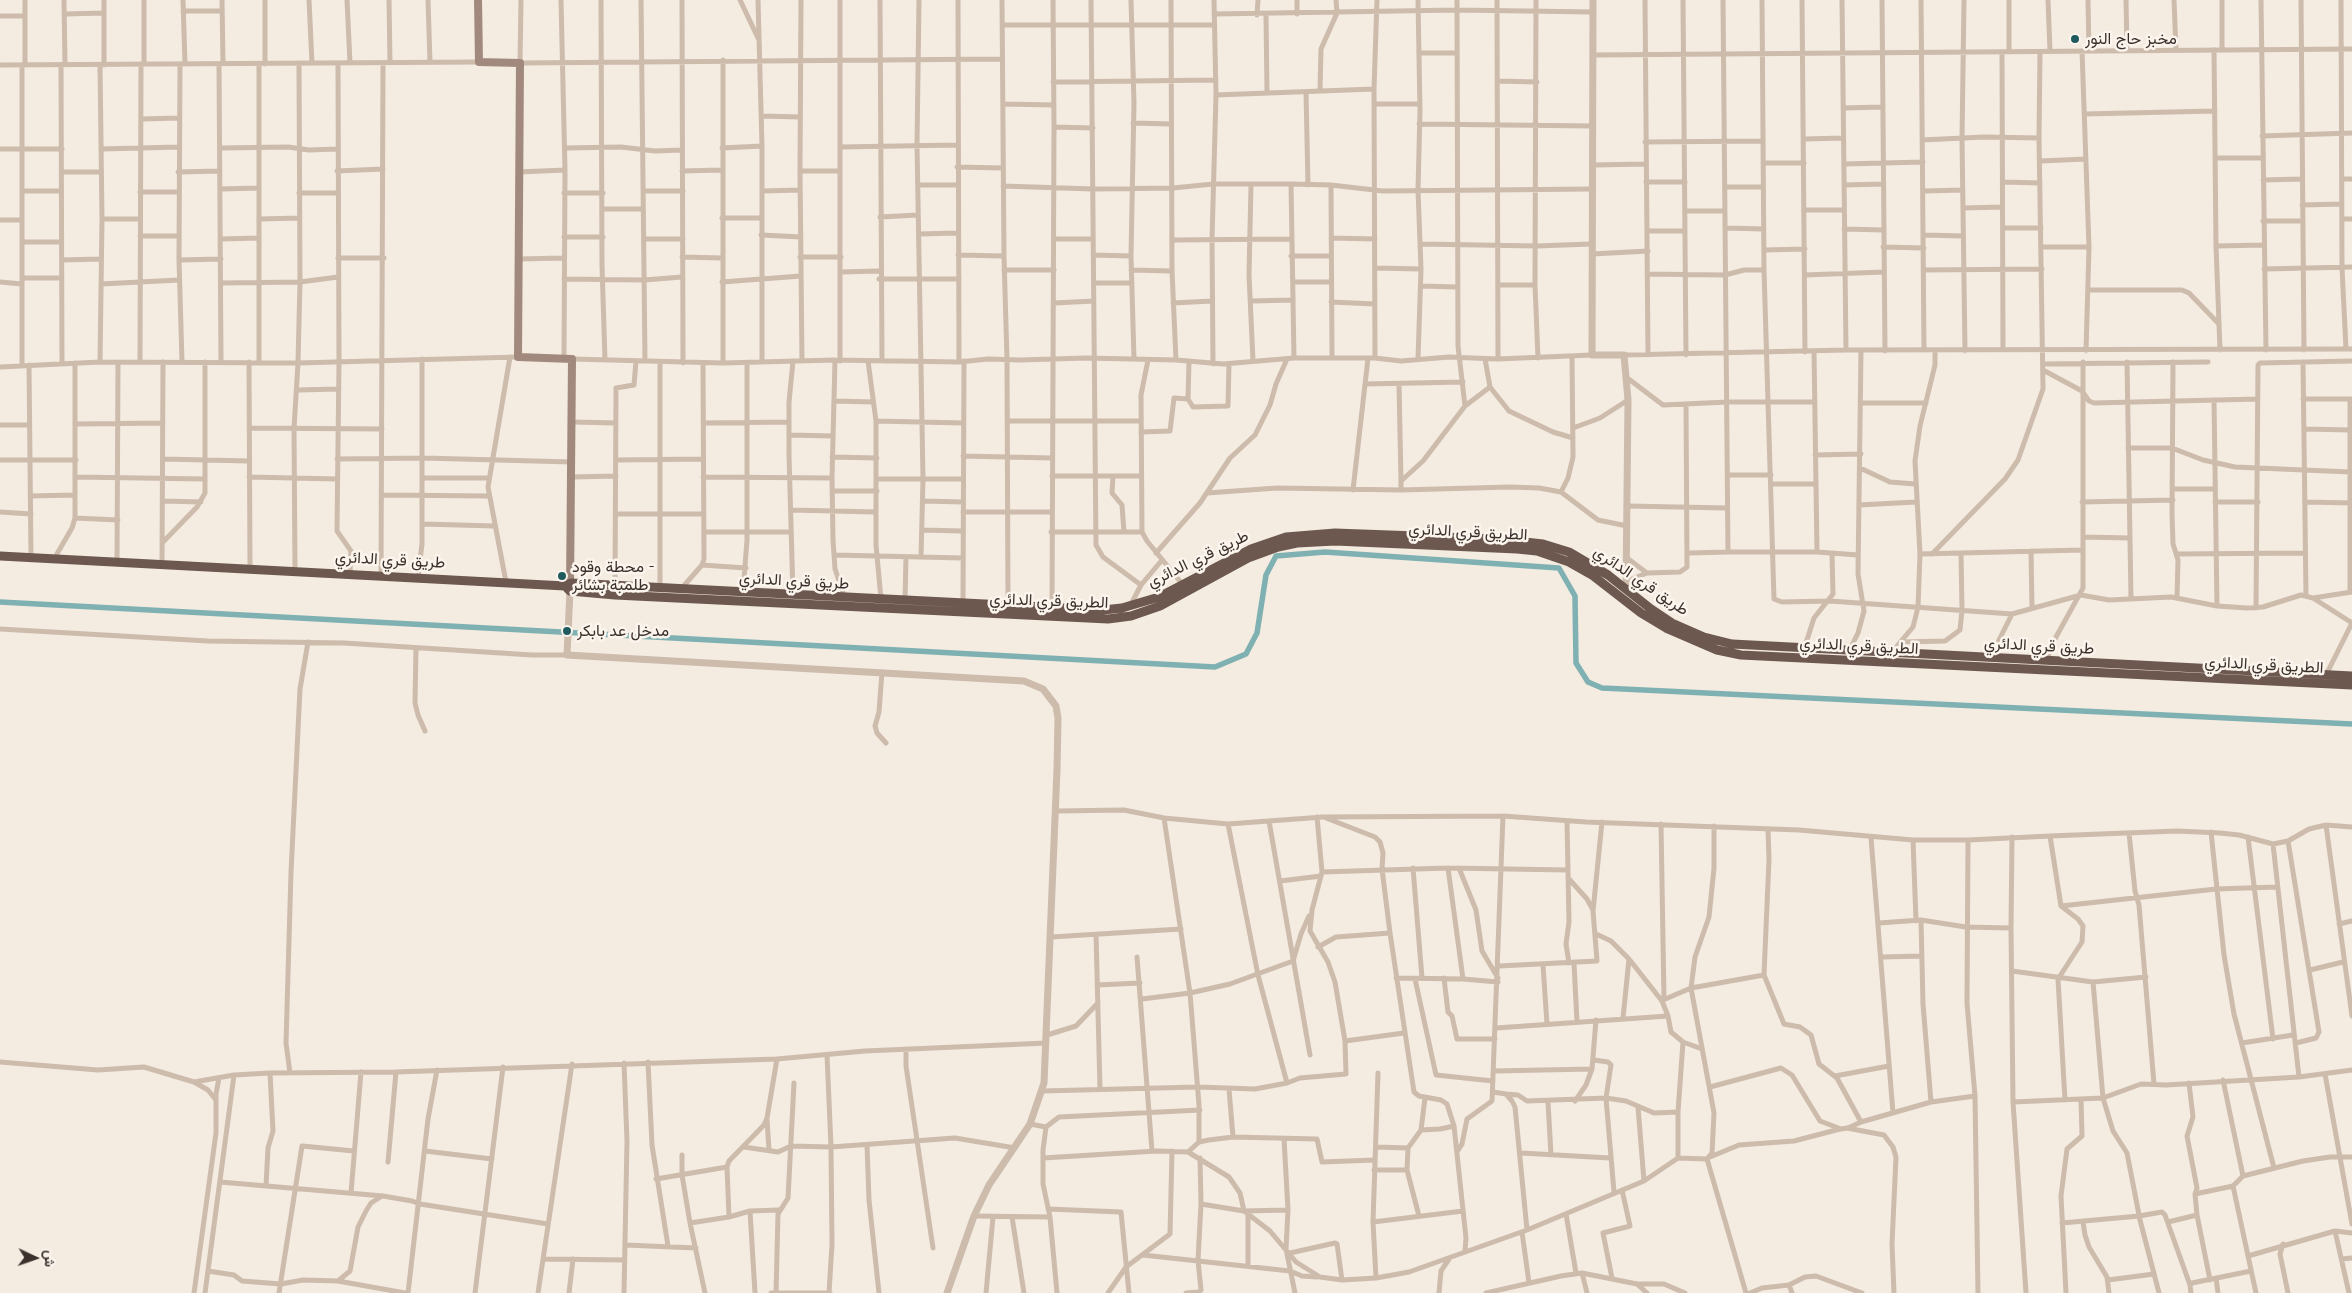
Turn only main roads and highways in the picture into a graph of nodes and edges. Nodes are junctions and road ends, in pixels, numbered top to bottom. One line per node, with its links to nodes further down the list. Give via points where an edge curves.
1 (478, 0): 3 (main road, via 478,62 520,63 518,357 568,359 572,422)
2 (0, 556): 3 (highway, طريق قري الدائري)
3 (569, 587): 4 (highway, طريق قري الدائري, via 615,586 1104,610 1159,597 1251,548 1286,537 1317,533 1498,539 1543,544 1582,558 1626,585 1672,623 1704,637 1732,644); 5 (highway, الطريق قري الدائري, via 928,612 1108,619 1131,616 1160,606 1248,558 1297,543 1334,541 1517,549 1536,551 1569,562 1666,628 1717,650 1741,655)
4 (2352, 676)
5 (2352, 685)

